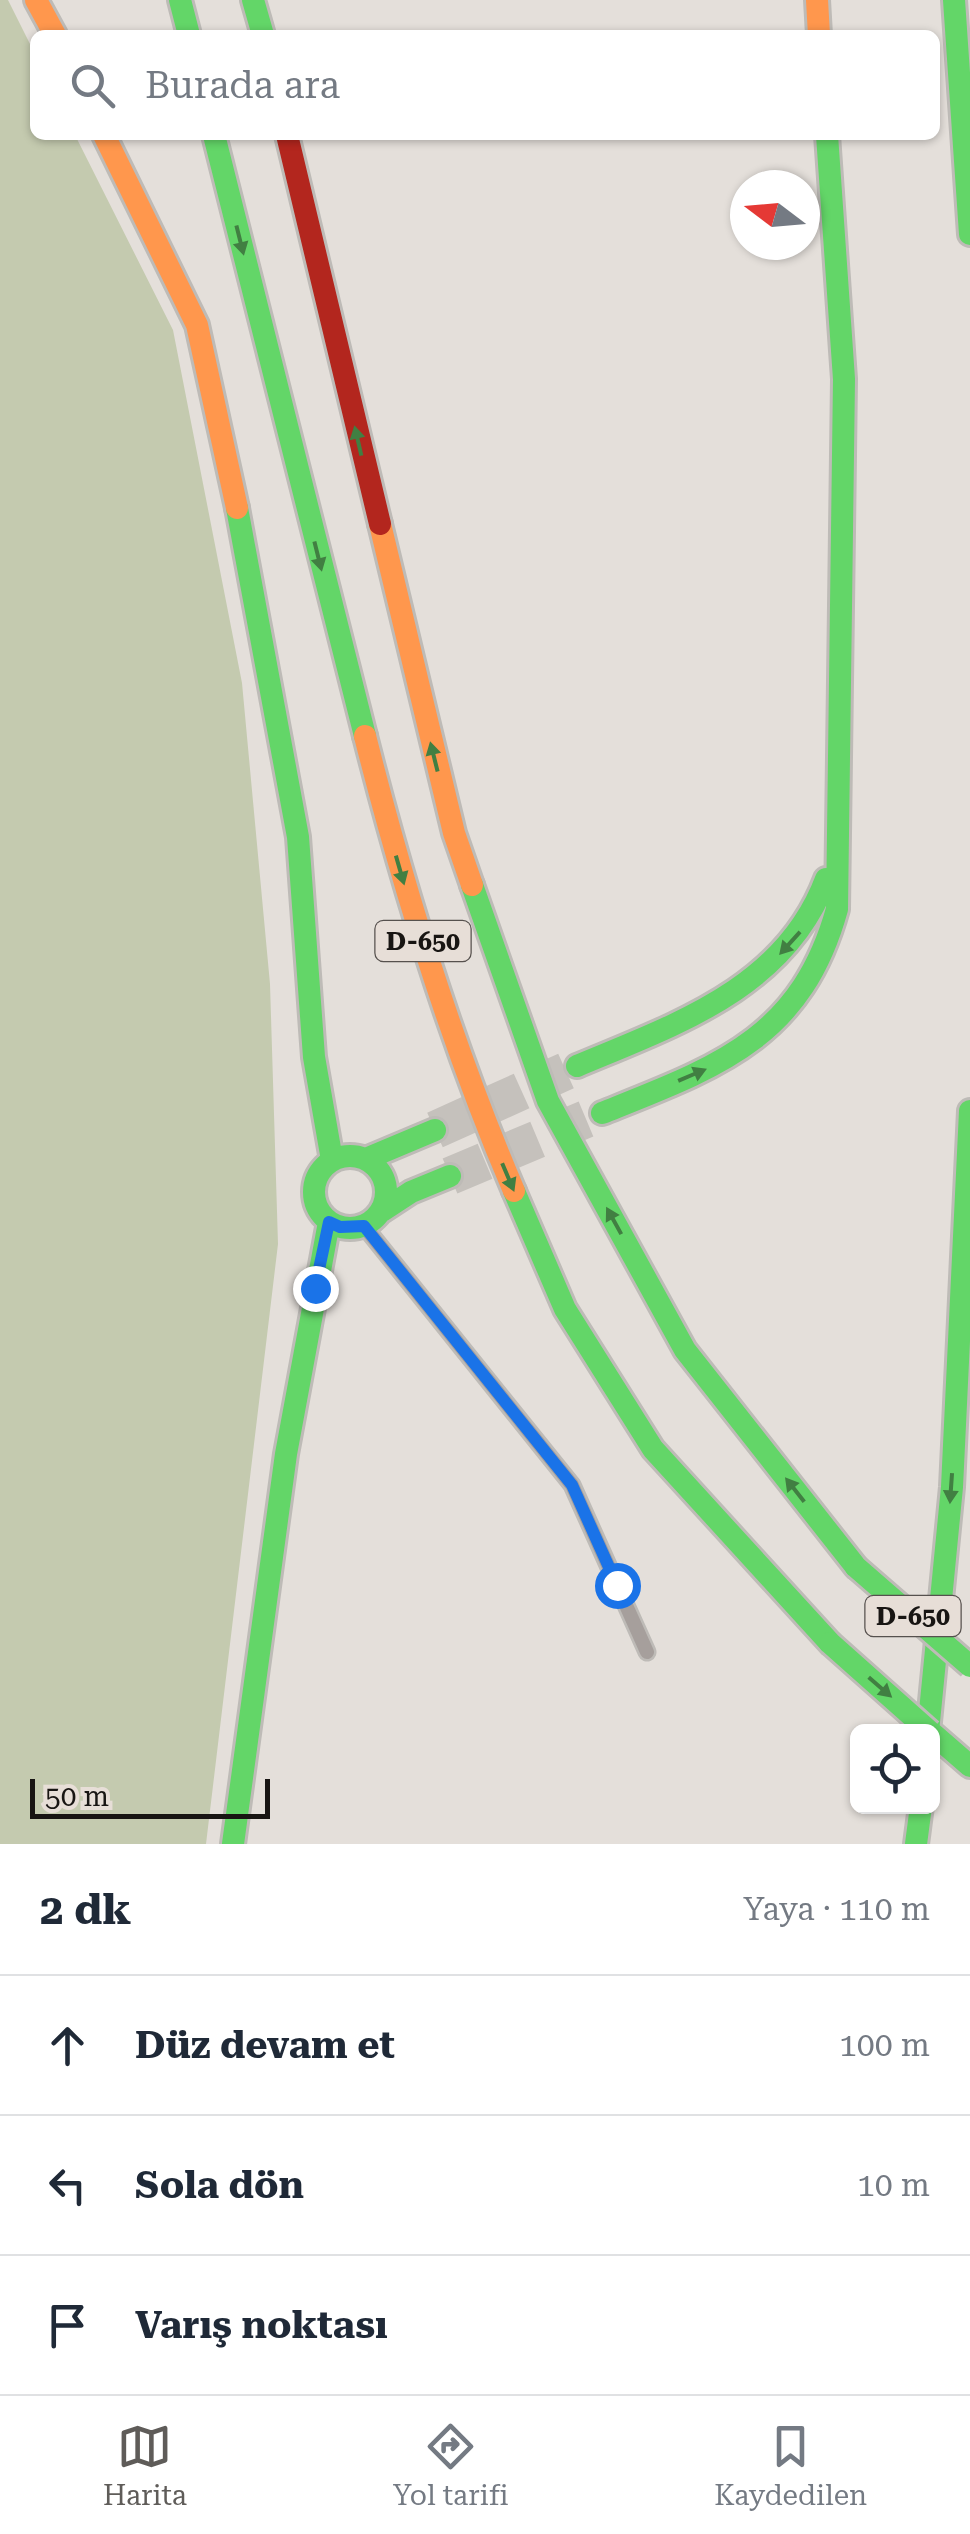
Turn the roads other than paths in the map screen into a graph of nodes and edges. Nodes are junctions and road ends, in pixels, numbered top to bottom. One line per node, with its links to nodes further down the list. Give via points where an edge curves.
1 (36, 0): 6 (main road)
2 (252, 0): 8 (main road)
3 (816, 0): 9 (main road)
4 (954, 0): 14 (main road)
5 (180, 1): 7 (main road)
6 (51, 30)
7 (188, 30)
8 (261, 30)
9 (819, 30)
10 (106, 140): 21 (main road, via 197,325 260,616 298,837 314,1057)
11 (215, 140): 27 (main road, D-650, one-way to 27, bridge, via 401,877 486,1126 565,1309 653,1449 830,1643)
12 (287, 140): 26 (main road, D-650, one-way to 12, bridge, via 856,1567 685,1350 548,1101 454,833)
13 (826, 140): 15 (main road, via 844,379)
14 (970, 234)
15 (838, 822): 16 (main road, one-way to 16, via 822,896 794,944 746,984 686,1019); 18 (main road, one-way to 15, via 705,1070 794,1004 821,962 837,909)
16 (577, 1066)
17 (970, 1111): 28 (main road, one-way to 28, via 953,1468)
18 (602, 1113)
19 (435, 1130): 20 (main road)
20 (366, 1159): 21 (main road); 23 (main road, via 383,1176 386,1199)
21 (332, 1160): 24 (main road, via 314,1190)
22 (450, 1176): 23 (main road)
23 (373, 1218): 24 (main road, via 340,1227); 25 (lane, via 572,1485)
24 (329, 1222): 32 (main road, via 272,1547)
25 (647, 1652)
26 (970, 1666)
27 (921, 1724)
28 (931, 1724)
29 (940, 1740): 30 (main road, D-650)
30 (970, 1766)
31 (920, 1814): 33 (main road)
32 (233, 1844)
33 (916, 1844)

